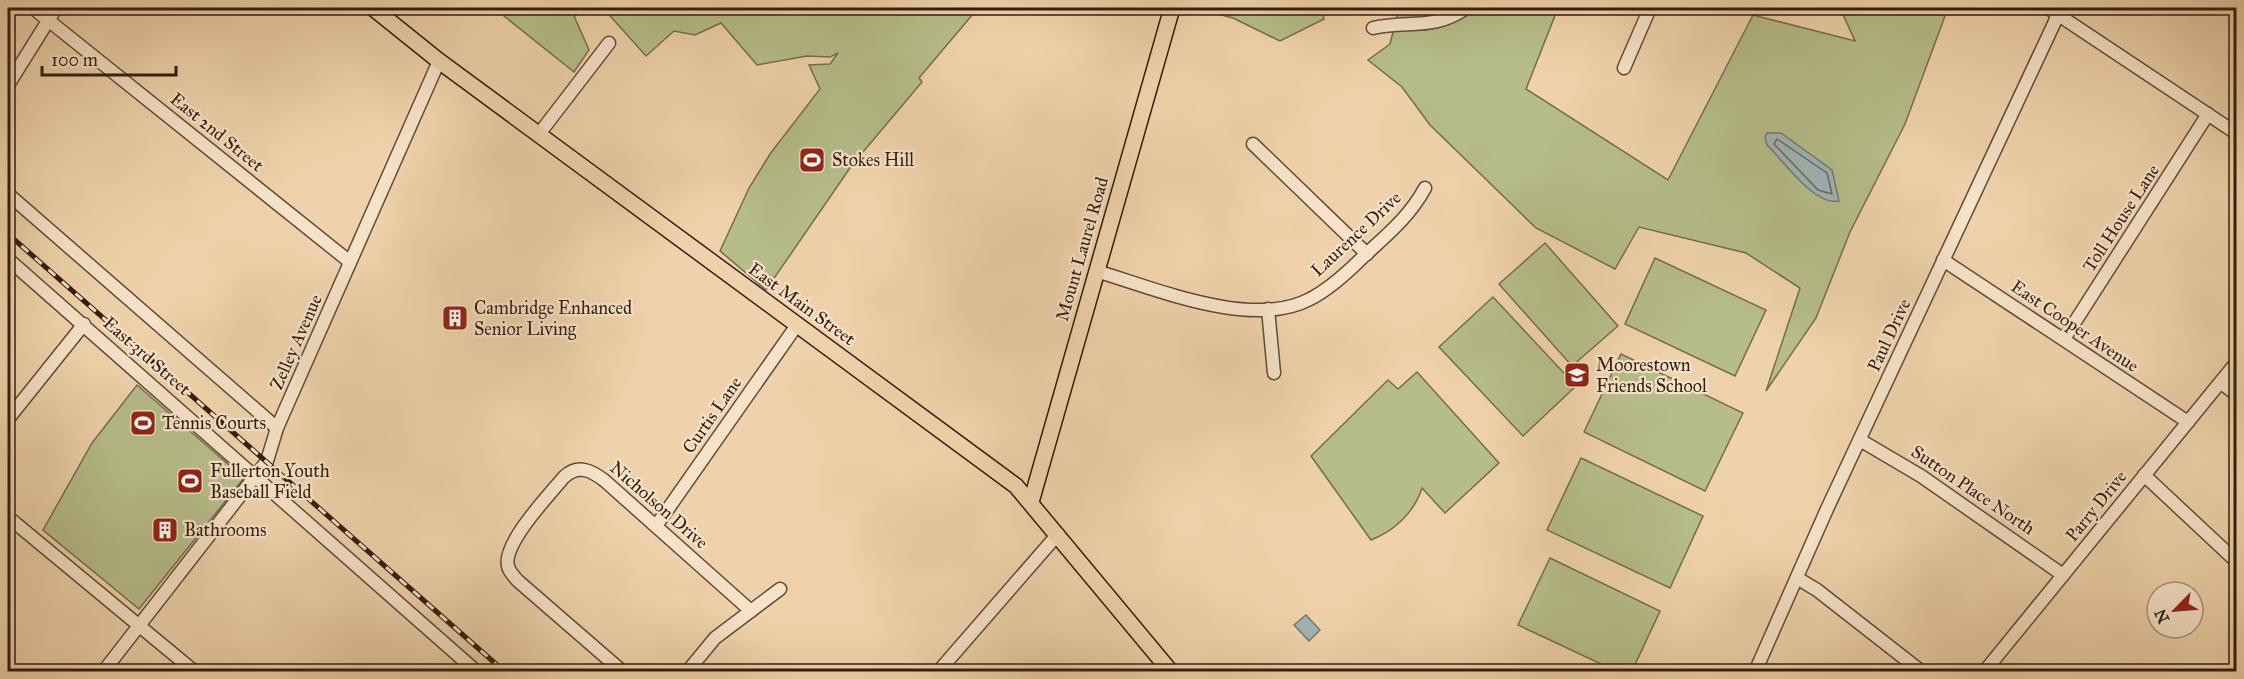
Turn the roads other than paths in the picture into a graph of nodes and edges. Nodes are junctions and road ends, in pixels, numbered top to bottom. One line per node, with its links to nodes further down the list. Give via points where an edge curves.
1 (33, 8): 8 (street, East 2nd Street)
2 (56, 8): 8 (street)
3 (373, 8): 11 (main road, East Main Street)
4 (1172, 8): 24 (main road, Mount Laurel Road)
5 (1466, 8): 9 (street, via 1450,18 1428,24)
6 (1650, 8): 12 (street)
7 (2053, 11): 14 (street); 22 (street, Paul Drive)
8 (48, 20): 13 (street); 23 (street, East 2nd Street)
9 (1373, 28)
10 (609, 43): 16 (street)
11 (439, 61): 16 (main road, East Main Street); 23 (street, Zelley Avenue)
12 (1623, 68)
13 (8, 85)
14 (2208, 114): 15 (street); 28 (street, Toll House Lane)
15 (2236, 133)
16 (540, 134): 27 (main road, East Main Street)
17 (1253, 144): 20 (street)
18 (1425, 188): 20 (street, Laurence Drive, via 1412,209)
19 (8, 194): 35 (street, East 3rd Street)
20 (1367, 254): 25 (street, Laurence Drive, via 1310,300)
21 (8, 259): 26 (street, East 3rd Street)
22 (1943, 260): 28 (street, East Cooper Avenue); 36 (street, Paul Drive)
23 (350, 262): 35 (street, Zelley Avenue)
24 (1096, 271): 25 (street, Laurence Drive, via 1214,305); 39 (main road, Mount Laurel Road)
25 (1268, 309): 30 (street)
26 (84, 324): 33 (street); 38 (street, East 3rd Street)
27 (797, 325): 39 (main road, East Main Street, via 995,470); 41 (street, Curtis Lane)
28 (2064, 339): 34 (street, East Cooper Avenue)
29 (2236, 363): 31 (street, Parry Drive)
30 (1274, 373)
31 (2221, 382): 32 (street); 34 (street, Parry Drive)
32 (2236, 394)
33 (8, 419)
34 (2188, 422): 37 (street, Parry Drive)
35 (278, 428): 38 (street, Zelley Avenue, via 267,461)
36 (1860, 440): 44 (street, Sutton Place North, via 1921,476); 45 (street, Paul Drive)
37 (2144, 475): 43 (street); 44 (street, Parry Drive)
38 (256, 476): 48 (street, Zelley Avenue); 49 (street, East 3rd Street)
39 (1031, 502): 42 (main road, East Main Street)
40 (8, 517): 48 (street)
41 (656, 526): 47 (street, Nicholson Drive); 52 (street, Nicholson Drive, via 598,476 585,469 574,470 564,477 508,552 508,566 519,581)
42 (1058, 534): 54 (street); 55 (main road, East Main Street)
43 (2236, 561)
44 (2063, 575): 58 (street, Parry Drive)
45 (1797, 578): 56 (street, Paul Drive); 57 (street)
46 (780, 589): 47 (street)
47 (751, 611): 53 (street, via 715,638)
48 (139, 626): 50 (street, Zelley Avenue); 51 (street)
49 (476, 671)
50 (103, 672)
51 (195, 672)
52 (623, 672)
53 (687, 672)
54 (938, 672)
55 (1171, 672)
56 (1755, 672)
57 (1922, 672)
58 (1984, 672)

